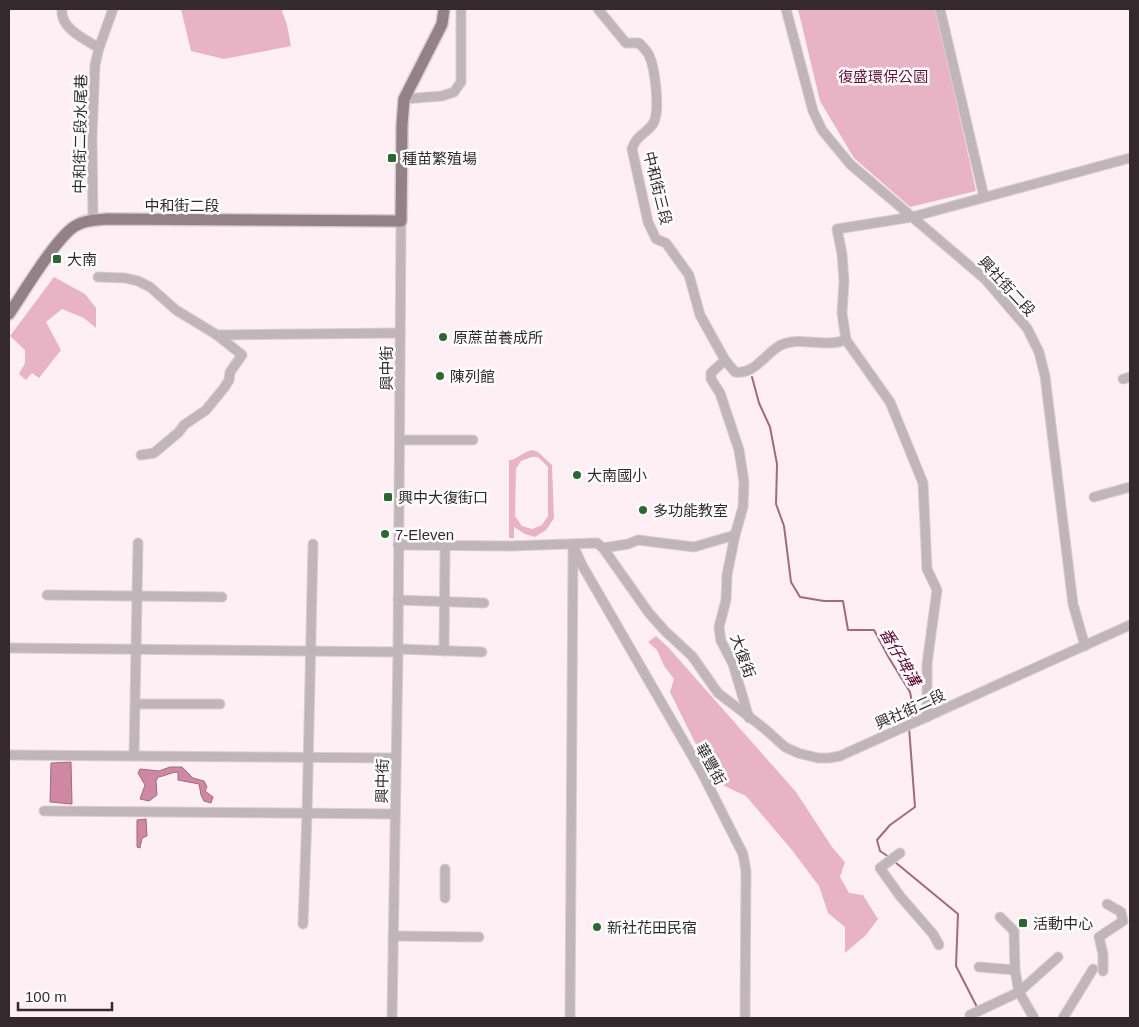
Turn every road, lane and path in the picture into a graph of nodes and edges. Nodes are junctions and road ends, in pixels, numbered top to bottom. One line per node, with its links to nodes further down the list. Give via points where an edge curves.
1 (62, 9): 8 (street, via 69,28)
2 (113, 9): 8 (street, 中和街二段水尾巷)
3 (444, 9): 9 (main road, via 442,24)
4 (461, 9): 9 (street, via 461,82 454,92 442,96)
5 (598, 9): 20 (street, 中和街三段, via 626,43 639,43 649,54 656,85 656,114 653,124 634,142 632,149 648,222 656,239 666,244 688,275 700,315)
6 (786, 9): 12 (street, 興社街二段, via 814,112 822,130 850,164)
7 (940, 9): 11 (street)
8 (99, 48): 13 (street, 中和街二段水尾巷, via 93,107)
9 (404, 100): 14 (main road)
10 (1130, 158): 11 (street)
11 (984, 197): 12 (street)
12 (912, 217): 19 (street, via 837,229 842,254 842,313); 40 (street, 興社街二段, via 985,279 1028,328 1039,352 1045,376 1073,604)
13 (93, 220): 14 (main road, 中和街二段); 16 (main road, 中和街二段, via 77,224 70,230)
14 (401, 221): 17 (street, 興中街)
15 (98, 277): 18 (street, via 138,281)
16 (9, 314)
17 (400, 333): 18 (street); 21 (street, 興中街)
18 (217, 335): 23 (street, via 242,355 230,372 229,380 206,410 154,453)
19 (846, 340): 20 (street, via 822,344 796,342 781,346 742,373 735,372); 49 (street, via 890,402 923,483 927,569 937,590 927,664)
20 (725, 360): 26 (street, 大復街, via 711,372 711,379 720,393 730,423 744,482 743,507)
21 (400, 440): 22 (street); 29 (street, 興中街)
22 (473, 440)
23 (141, 455)
24 (1130, 487): 25 (street)
25 (1094, 497)
26 (735, 535): 32 (street, via 694,547 638,540); 50 (street, 大復街, via 719,627)
27 (138, 543): 34 (street)
28 (313, 544): 43 (street)
29 (398, 545): 30 (street); 36 (street, 興中街)
30 (445, 545): 31 (street); 37 (street)
31 (573, 545): 32 (street, via 596,543); 73 (street); 74 (street, 華豐街, via 702,774 743,854 746,871)
32 (603, 548): 50 (street, via 649,613 692,656 718,694)
33 (47, 595): 34 (street)
34 (137, 595): 35 (street); 42 (street)
35 (222, 597)
36 (398, 600): 37 (street); 44 (street, 興中街)
37 (444, 602): 38 (street); 45 (street)
38 (484, 603)
39 (1130, 626): 40 (street, 興社街二段)
40 (1085, 646): 49 (street, 興社街二段)
41 (9, 648): 42 (street)
42 (136, 649): 43 (street); 47 (street)
43 (310, 651): 44 (street); 53 (street)
44 (398, 651): 45 (street); 54 (street, 興中街)
45 (444, 651): 46 (street)
46 (482, 652)
47 (135, 704): 48 (street); 52 (street)
48 (220, 704)
49 (927, 717): 50 (street, 興社街二段, via 829,758 798,754)
50 (749, 718)
51 (9, 756): 52 (street)
52 (134, 756): 53 (street)
53 (308, 757): 54 (street); 56 (street)
54 (396, 758): 57 (street, 興中街)
55 (44, 811): 56 (street)
56 (307, 814): 57 (street); 63 (street)
57 (395, 814): 64 (street, 興中街)
58 (900, 853): 66 (street, via 880,868)
59 (445, 869): 60 (street)
60 (445, 898)
61 (1107, 904): 76 (street, via 1121,912 1123,922 1099,937 1103,954 1098,970)
62 (1000, 917): 69 (street, via 1014,931)
63 (303, 924)
64 (393, 936): 65 (street); 72 (street, 興中街)
65 (479, 937)
66 (939, 945)
67 (1058, 957): 70 (street)
68 (979, 966): 69 (street)
69 (1015, 970): 70 (street)
70 (1019, 992): 71 (street); 75 (street)
71 (970, 1015)
72 (392, 1018)
73 (570, 1018)
74 (745, 1018)
75 (1034, 1018)
76 (1063, 1018)

